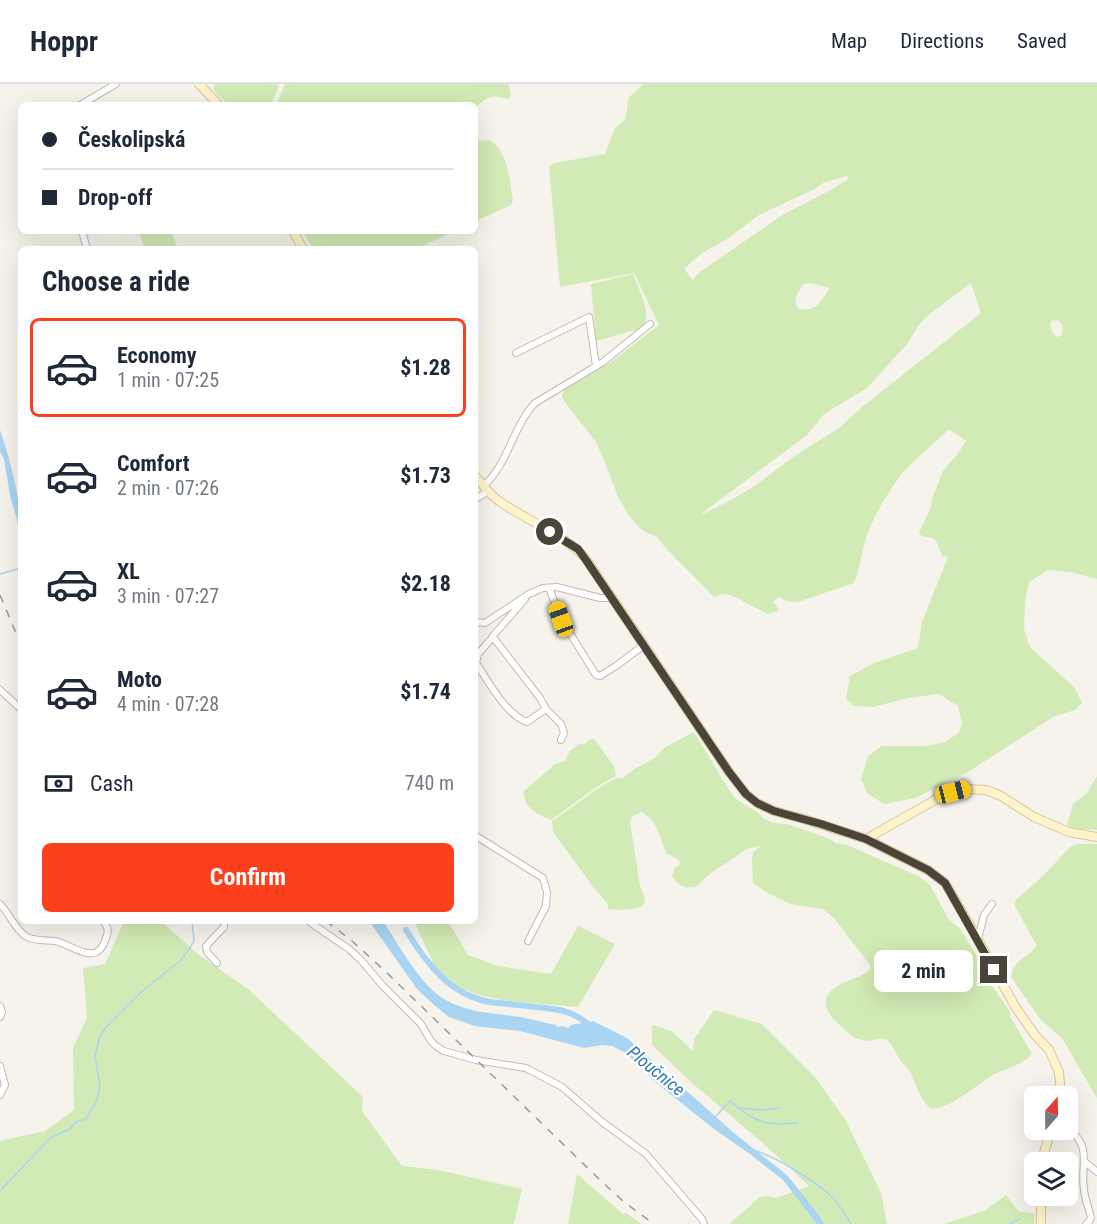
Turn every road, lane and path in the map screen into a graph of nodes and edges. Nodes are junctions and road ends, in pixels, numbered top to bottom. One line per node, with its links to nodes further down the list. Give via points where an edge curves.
1 (116, 84): 3 (street)
2 (199, 84): 4 (main road)
3 (85, 102)
4 (216, 102)
5 (650, 324): 7 (street)
6 (516, 353): 7 (street, via 589,317)
7 (596, 366): 9 (street, via 541,398 528,411)
8 (478, 479): 9 (main road)
9 (485, 488): 10 (street); 13 (main road, via 497,500 578,549)
10 (478, 497)
11 (549, 588): 12 (street); 13 (street); 16 (street, via 561,619 596,675)
12 (530, 594): 14 (street, via 485,622); 15 (street)
13 (612, 598): 16 (main road)
14 (478, 622)
15 (492, 637): 17 (street); 21 (street)
16 (644, 645): 25 (main road, via 746,794 774,811)
17 (478, 654)
18 (478, 666): 21 (street, via 519,719 527,722)
19 (0, 690): 20 (street)
20 (18, 705)
21 (546, 709): 22 (street, via 561,724)
22 (561, 740)
23 (478, 837): 32 (street, via 543,878 546,906)
24 (1097, 837): 25 (main road, via 1070,832 1034,817 986,790 966,789 935,800)
25 (866, 839): 31 (main road, via 928,870 945,883)
26 (0, 904): 28 (street, via 29,938 58,942 87,954 102,948 108,932)
27 (992, 904): 31 (street, via 984,915)
28 (106, 924)
29 (224, 924): 33 (street, via 206,946)
30 (312, 924): 43 (street, via 361,960 421,1024 436,1046 476,1060 526,1068 562,1087 646,1154)
31 (978, 939): 37 (main road, via 1016,1008 1049,1050 1059,1072)
32 (528, 941)
33 (217, 963)
34 (0, 1006): 35 (street)
35 (0, 1017)
36 (0, 1066): 38 (street, via 5,1085)
37 (1060, 1086)
38 (0, 1095)
39 (1078, 1138): 40 (street)
40 (1085, 1162): 41 (street); 45 (street, via 1084,1190 1091,1218)
41 (1097, 1172)
42 (1041, 1206): 44 (main road)
43 (704, 1224)
44 (1041, 1224)
45 (1086, 1224)

